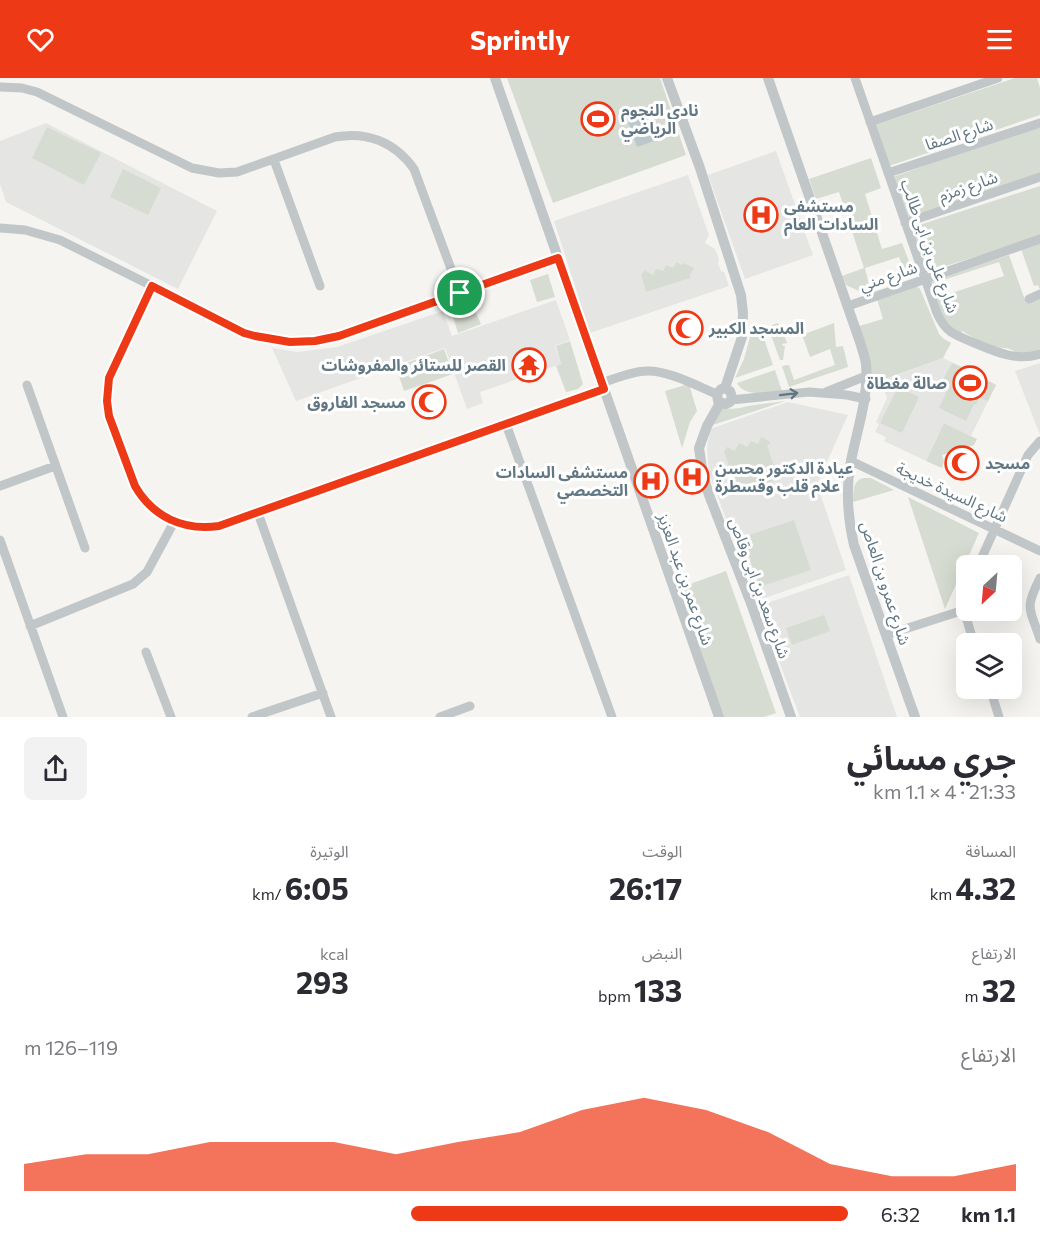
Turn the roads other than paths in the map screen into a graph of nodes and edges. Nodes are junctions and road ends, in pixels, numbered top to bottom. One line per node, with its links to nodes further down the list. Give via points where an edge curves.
1 (495, 78): 15 (street, شارع عمر بن عبد العزيز)
2 (667, 78): 28 (street, شارع سعد بن ابى وقاص, via 741,295 742,337)
3 (768, 78): 22 (street, شارع عمرو بن العاص)
4 (855, 78): 7 (street, شارع على بن ابى طالب)
5 (998, 78): 7 (street)
6 (0, 87): 9 (street, via 37,92 201,171 237,172)
7 (870, 122): 10 (street, شارع على بن ابى طالب)
8 (1040, 123): 10 (street, شارع الصفا)
9 (274, 160): 18 (street); 19 (street, via 345,135 375,138 393,147 414,169)
10 (888, 173): 12 (street, شارع على بن ابى طالب)
11 (1040, 177): 12 (street, شارع زمزم)
12 (905, 223): 16 (street, شارع على بن ابى طالب)
13 (0, 228): 17 (street, via 37,232 60,240)
14 (1040, 239): 16 (street, شارع مني)
15 (558, 258): 19 (street); 26 (street, شارع عمر بن عبد العزيز)
16 (925, 279): 22 (street, شارع مني); 23 (street, شارع على بن ابى طالب, via 938,316 951,332 1005,355)
17 (152, 286): 19 (street, via 244,333 290,342 339,336); 37 (street, via 109,378 107,401 135,486 152,507)
18 (320, 286)
19 (460, 293)
20 (1040, 294): 21 (street)
21 (1029, 299)
22 (848, 306): 24 (street, شارع عمرو بن العاص, via 866,363)
23 (1040, 354)
24 (866, 376): 27 (street); 29 (street, شارع عمرو بن العاص)
25 (27, 385): 34 (street)
26 (603, 386): 28 (street, via 654,371); 31 (street); 58 (street, شارع عمر بن عبد العزيز)
27 (825, 392): 29 (street); 30 (street, one-way to 27)
28 (720, 395): 30 (street, via 730,391); 59 (street, شارع سعد بن ابى وقاص, via 699,448 702,475)
29 (866, 399): 33 (street, شارع عمرو بن العاص)
30 (731, 400)
31 (506, 424): 36 (street); 57 (street)
32 (1040, 441): 38 (street, via 1028,455)
33 (851, 461): 38 (street, شارع السيدة خديجة); 46 (street, شارع عمرو بن العاص, via 851,532)
34 (55, 466): 35 (street); 40 (street)
35 (0, 486)
36 (258, 513): 37 (street, via 210,527); 49 (street)
37 (174, 522): 45 (street, via 147,572 134,584)
38 (994, 529): 41 (street, شارع السيدة خديجة); 42 (street)
39 (0, 540): 45 (street)
40 (85, 548)
41 (1040, 551)
42 (983, 555)
43 (1040, 578): 47 (street, via 1030,605)
44 (956, 613): 46 (street)
45 (30, 626): 52 (street)
46 (886, 635): 60 (street, شارع عمرو بن العاص)
47 (1040, 639)
48 (146, 652): 53 (street)
49 (323, 693): 54 (street); 55 (street)
50 (993, 699): 61 (street)
51 (471, 706): 56 (street)
52 (63, 717)
53 (171, 717)
54 (252, 717)
55 (331, 717)
56 (440, 717)
57 (612, 717)
58 (719, 717)
59 (790, 717)
60 (915, 717)
61 (999, 717)

